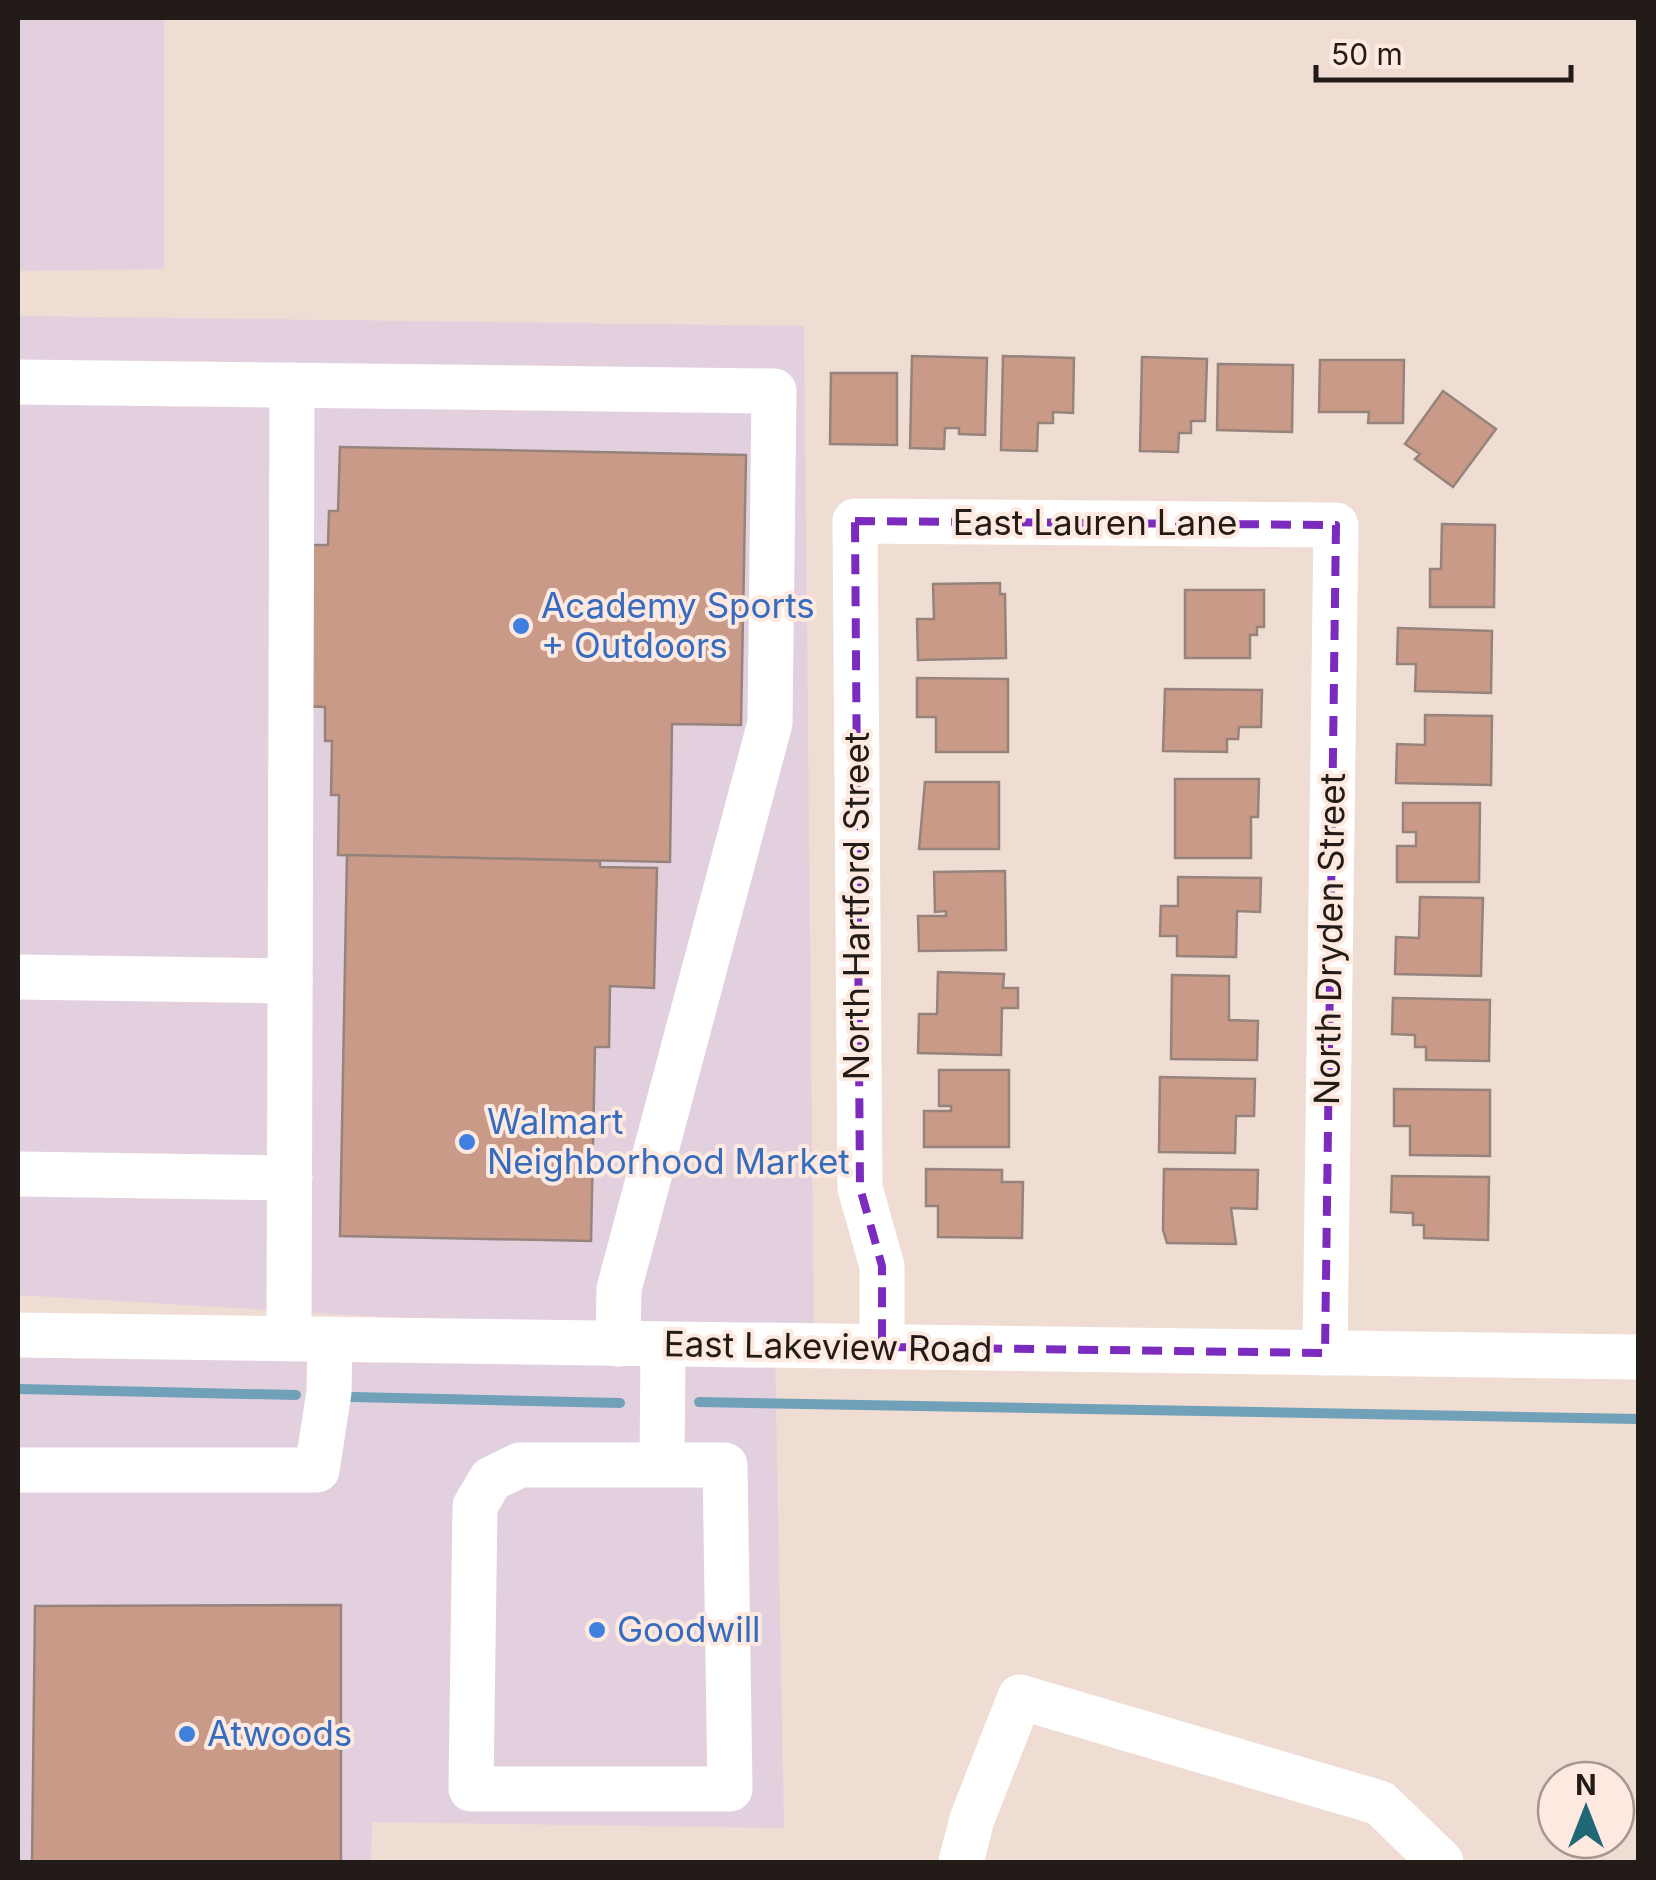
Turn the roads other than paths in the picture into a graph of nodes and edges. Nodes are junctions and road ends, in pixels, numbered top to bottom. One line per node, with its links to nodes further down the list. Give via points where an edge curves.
1 (18, 382): 2 (street)
2 (292, 385): 6 (street); 11 (street, via 774,391 770,723 619,1289)
3 (854, 521): 4 (street, East Lauren Lane); 13 (street, North Hartford Street, via 860,1188 882,1266)
4 (1336, 525): 14 (street, North Dryden Street)
5 (18, 977): 6 (street)
6 (290, 981): 8 (street)
7 (18, 1174): 8 (street)
8 (290, 1178): 10 (street)
9 (18, 1335): 10 (street, East Lakeview Road)
10 (310, 1340): 11 (street, East Lakeview Road); 17 (street, via 330,1392 317,1470)
11 (618, 1344): 12 (street, East Lakeview Road)
12 (663, 1344): 13 (street, East Lakeview Road); 16 (street)
13 (882, 1347): 14 (street, East Lakeview Road)
14 (1325, 1353): 15 (street, East Lakeview Road)
15 (1638, 1358)
16 (662, 1465): 16 (street, via 725,1465 730,1789 471,1789 475,1506 491,1480 520,1465)
17 (18, 1470)
18 (961, 1862): 19 (street, via 1020,1697 1380,1803)
19 (1441, 1862)

